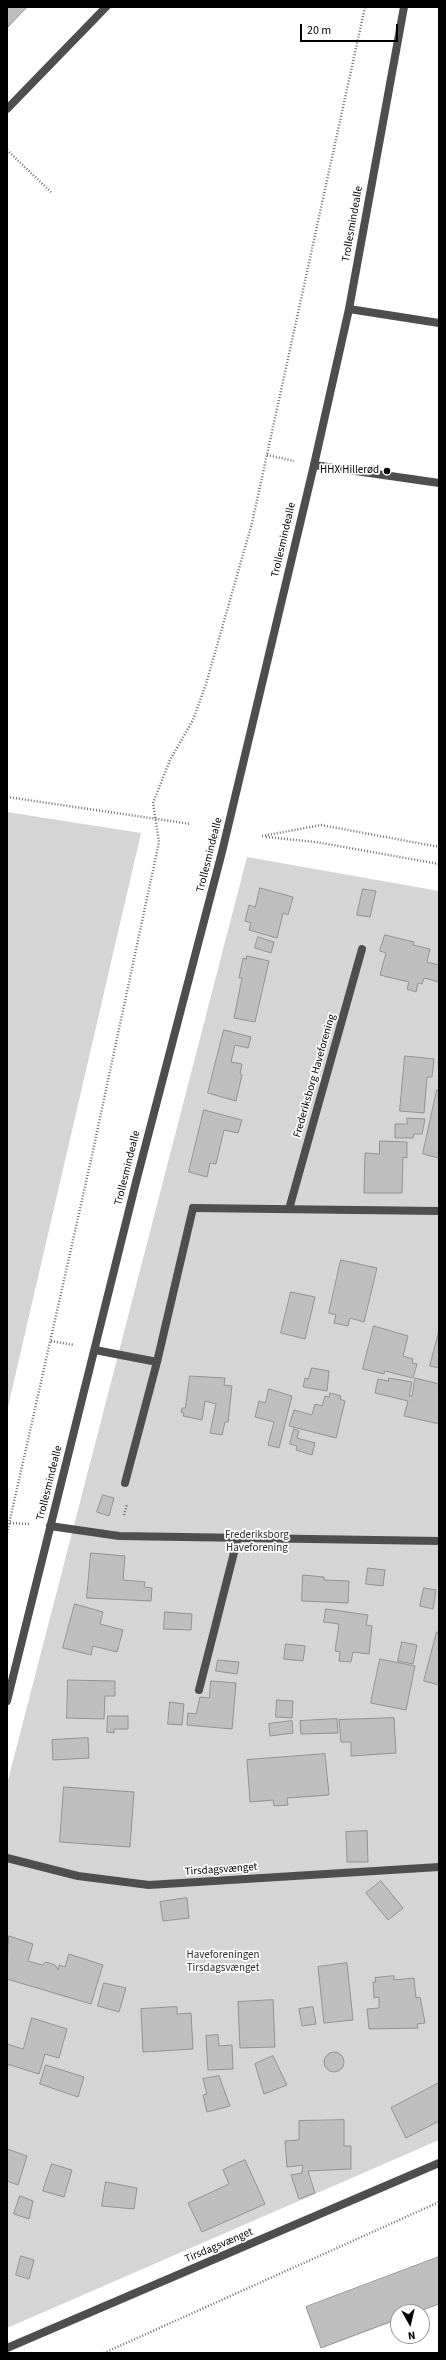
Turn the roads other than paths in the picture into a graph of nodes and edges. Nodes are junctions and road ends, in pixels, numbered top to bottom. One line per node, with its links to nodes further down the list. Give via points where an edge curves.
1 (106, 7): 3 (street)
2 (404, 7): 4 (street, Trollesmindealle)
3 (7, 109)
4 (349, 309): 5 (street); 6 (street, Trollesmindealle)
5 (439, 323)
6 (314, 465): 7 (street); 11 (street, Trollesmindealle, via 222,852)
7 (439, 483)
8 (362, 949): 9 (street, Frederiksborg Haveforening)
9 (289, 1209): 10 (street); 12 (street, via 193,1208)
10 (439, 1210)
11 (95, 1350): 12 (street); 14 (street, Trollesmindealle)
12 (157, 1362): 13 (street)
13 (125, 1483)
14 (50, 1526): 15 (street, via 119,1536); 18 (street, Trollesmindealle)
15 (238, 1537): 16 (street); 17 (street)
16 (439, 1541)
17 (199, 1690)
18 (7, 1701)
19 (7, 1858): 20 (street, Tirsdagsvænget, via 78,1876 149,1885)
20 (439, 1867)
21 (439, 2163): 22 (street, Tirsdagsvænget)
22 (7, 2348)

